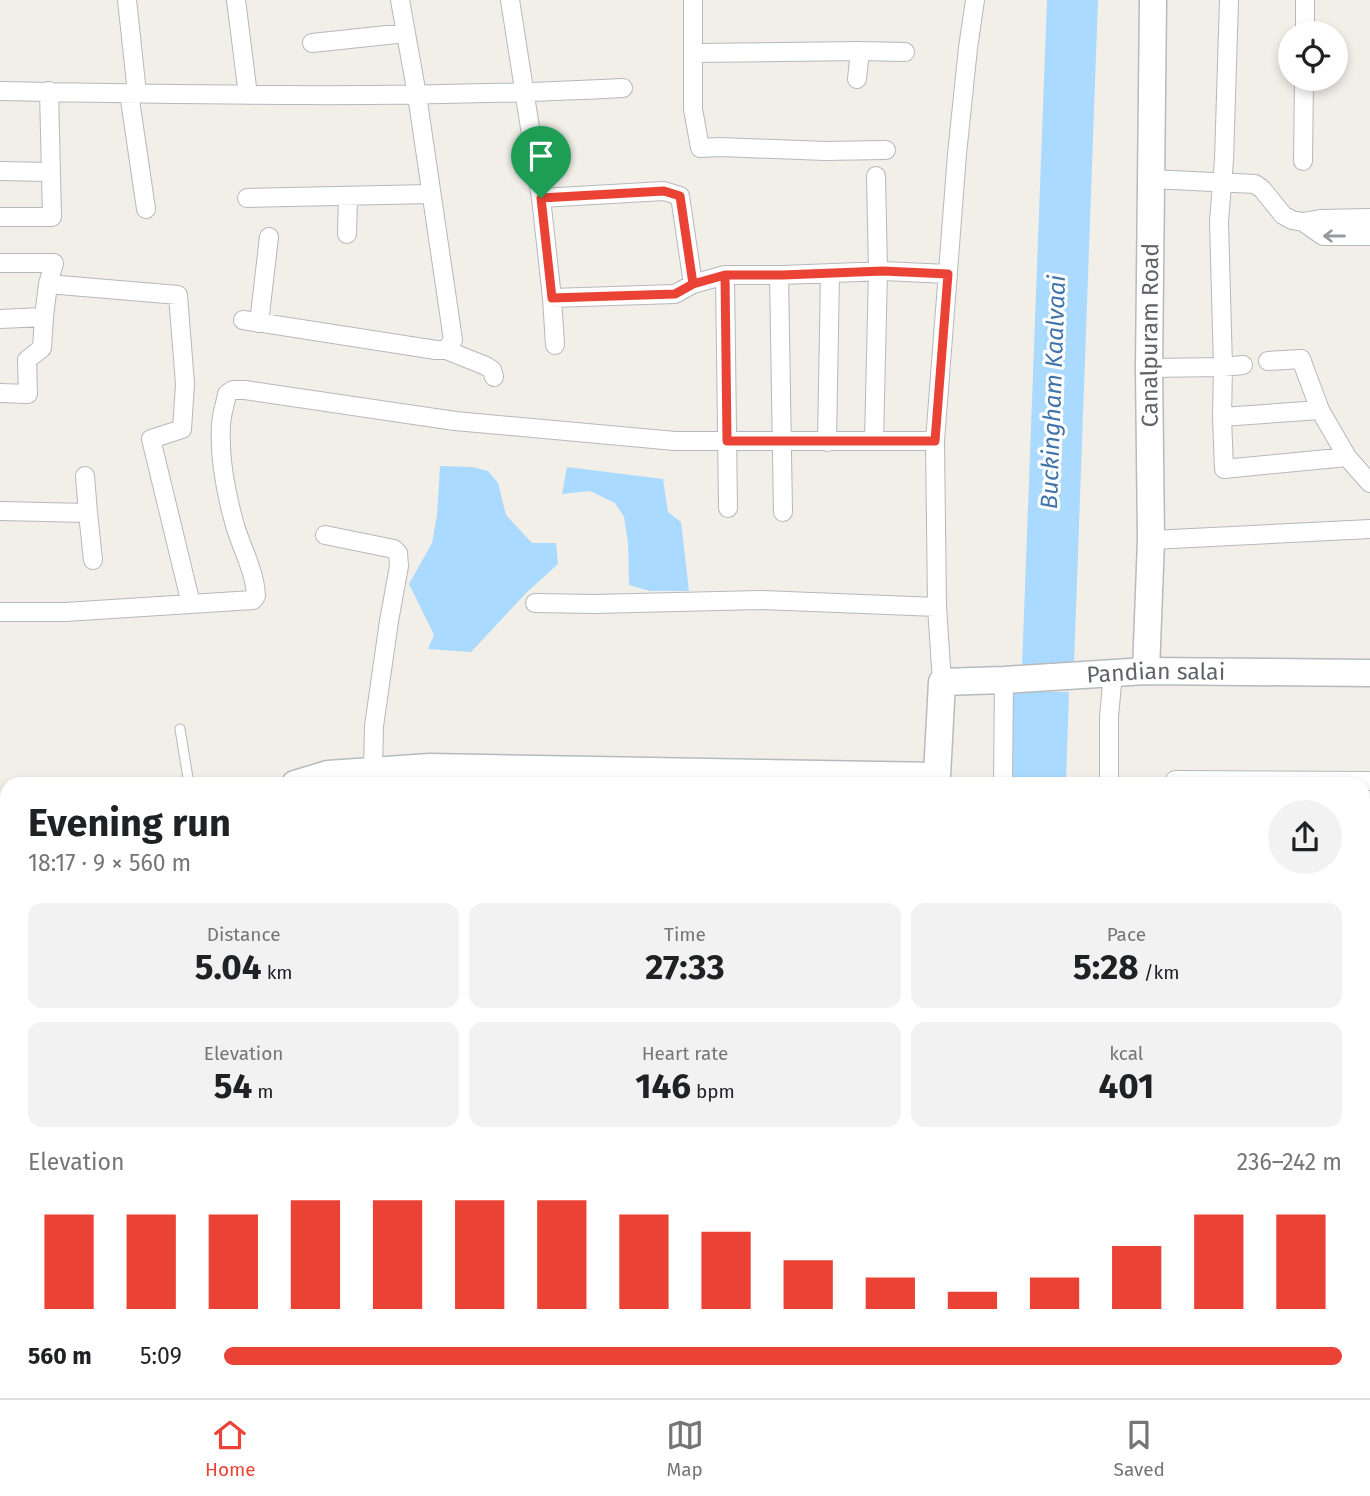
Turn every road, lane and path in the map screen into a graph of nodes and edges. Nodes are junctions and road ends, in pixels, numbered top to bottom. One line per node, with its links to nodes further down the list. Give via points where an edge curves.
1 (127, 0): 21 (street)
2 (236, 0): 23 (street)
3 (400, 0): 11 (street)
4 (510, 0): 22 (street)
5 (694, 0): 15 (street)
6 (975, 0): 46 (street)
7 (1153, 0): 30 (street, Canalpuram Road)
8 (1229, 0): 31 (street)
9 (1305, 0): 10 (street)
10 (1305, 21)
11 (406, 33): 12 (street); 24 (street)
12 (312, 43)
13 (860, 51): 14 (street); 15 (street); 16 (street)
14 (905, 52)
15 (693, 53): 25 (street, via 693,109 701,148)
16 (857, 79)
17 (623, 88): 22 (street)
18 (0, 91): 19 (street)
19 (49, 91): 21 (street); 28 (street)
20 (1304, 91): 26 (street)
21 (133, 93): 23 (street); 36 (street)
22 (524, 93): 24 (street); 35 (street)
23 (248, 95): 24 (street)
24 (417, 95): 32 (street)
25 (886, 150)
26 (1303, 161)
27 (0, 171): 28 (street)
28 (50, 172): 37 (street, via 52,217)
29 (876, 176): 44 (street)
30 (1151, 179): 31 (street); 59 (street, Canalpuram Road)
31 (1222, 182): 39 (street, via 1255,184 1283,215); 58 (street)
32 (431, 194): 33 (street); 55 (street, via 453,340)
33 (348, 195): 34 (street); 40 (street)
34 (247, 198)
35 (541, 198): 50 (street, via 664,191 680,196); 51 (street)
36 (146, 209)
37 (0, 217)
38 (1370, 218): 39 (street)
39 (1303, 222): 41 (street, one-way to 39, via 1323,236)
40 (347, 234)
41 (1370, 236)
42 (269, 237): 55 (street, via 251,321)
43 (0, 263): 49 (street, via 54,263)
44 (878, 271): 45 (street); 46 (street); 66 (street)
45 (830, 273): 48 (street); 68 (street)
46 (948, 274): 67 (street)
47 (725, 275): 48 (street); 50 (street); 64 (street)
48 (779, 275): 65 (street)
49 (48, 284): 52 (street); 81 (street, via 178,295 185,384 182,429 151,439)
50 (693, 284): 51 (street, via 675,294)
51 (552, 298): 54 (street)
52 (44, 317): 53 (street); 61 (street, via 42,348 27,360 28,394)
53 (0, 319)
54 (555, 345)
55 (446, 350): 60 (street, via 486,366)
56 (1268, 361): 62 (street, via 1301,359)
57 (1242, 365): 58 (street)
58 (1223, 367): 59 (street); 63 (street)
59 (1149, 368): 78 (street, Canalpuram Road)
60 (494, 377)
61 (0, 393)
62 (1320, 410): 63 (street); 69 (street)
63 (1222, 417): 69 (street, via 1224,469)
64 (727, 441): 65 (street); 72 (street); 81 (street, via 675,441 469,422 233,390 227,394 220,430 224,480 256,596 253,600)
65 (782, 441): 68 (street); 74 (street)
66 (874, 441): 67 (street); 68 (street)
67 (935, 441): 82 (street)
68 (827, 442)
69 (1348, 457): 71 (street)
70 (85, 476): 75 (street)
71 (1370, 483)
72 (728, 508)
73 (0, 510): 75 (street)
74 (783, 512)
75 (88, 513): 79 (street)
76 (1370, 529): 78 (street)
77 (325, 535): 90 (street, via 398,553 374,726)
78 (1151, 540): 84 (street, Canalpuram Road)
79 (93, 559)
80 (535, 603): 82 (street, via 760,600)
81 (191, 604): 83 (street)
82 (937, 607): 88 (street)
83 (0, 612)
84 (1146, 671): 85 (street, Pandian salai); 86 (street, Pandian salai)
85 (1113, 673): 87 (street, Pandian salai); 97 (street)
86 (1370, 673)
87 (1004, 680): 88 (street, Pandian salai); 96 (street)
88 (942, 682): 95 (street)
89 (180, 729): 92 (lane)
90 (373, 770): 91 (street); 93 (street)
91 (430, 776): 94 (street)
92 (188, 777)
93 (318, 777)
94 (591, 777)
95 (936, 777)
96 (1003, 777)
97 (1109, 777)

